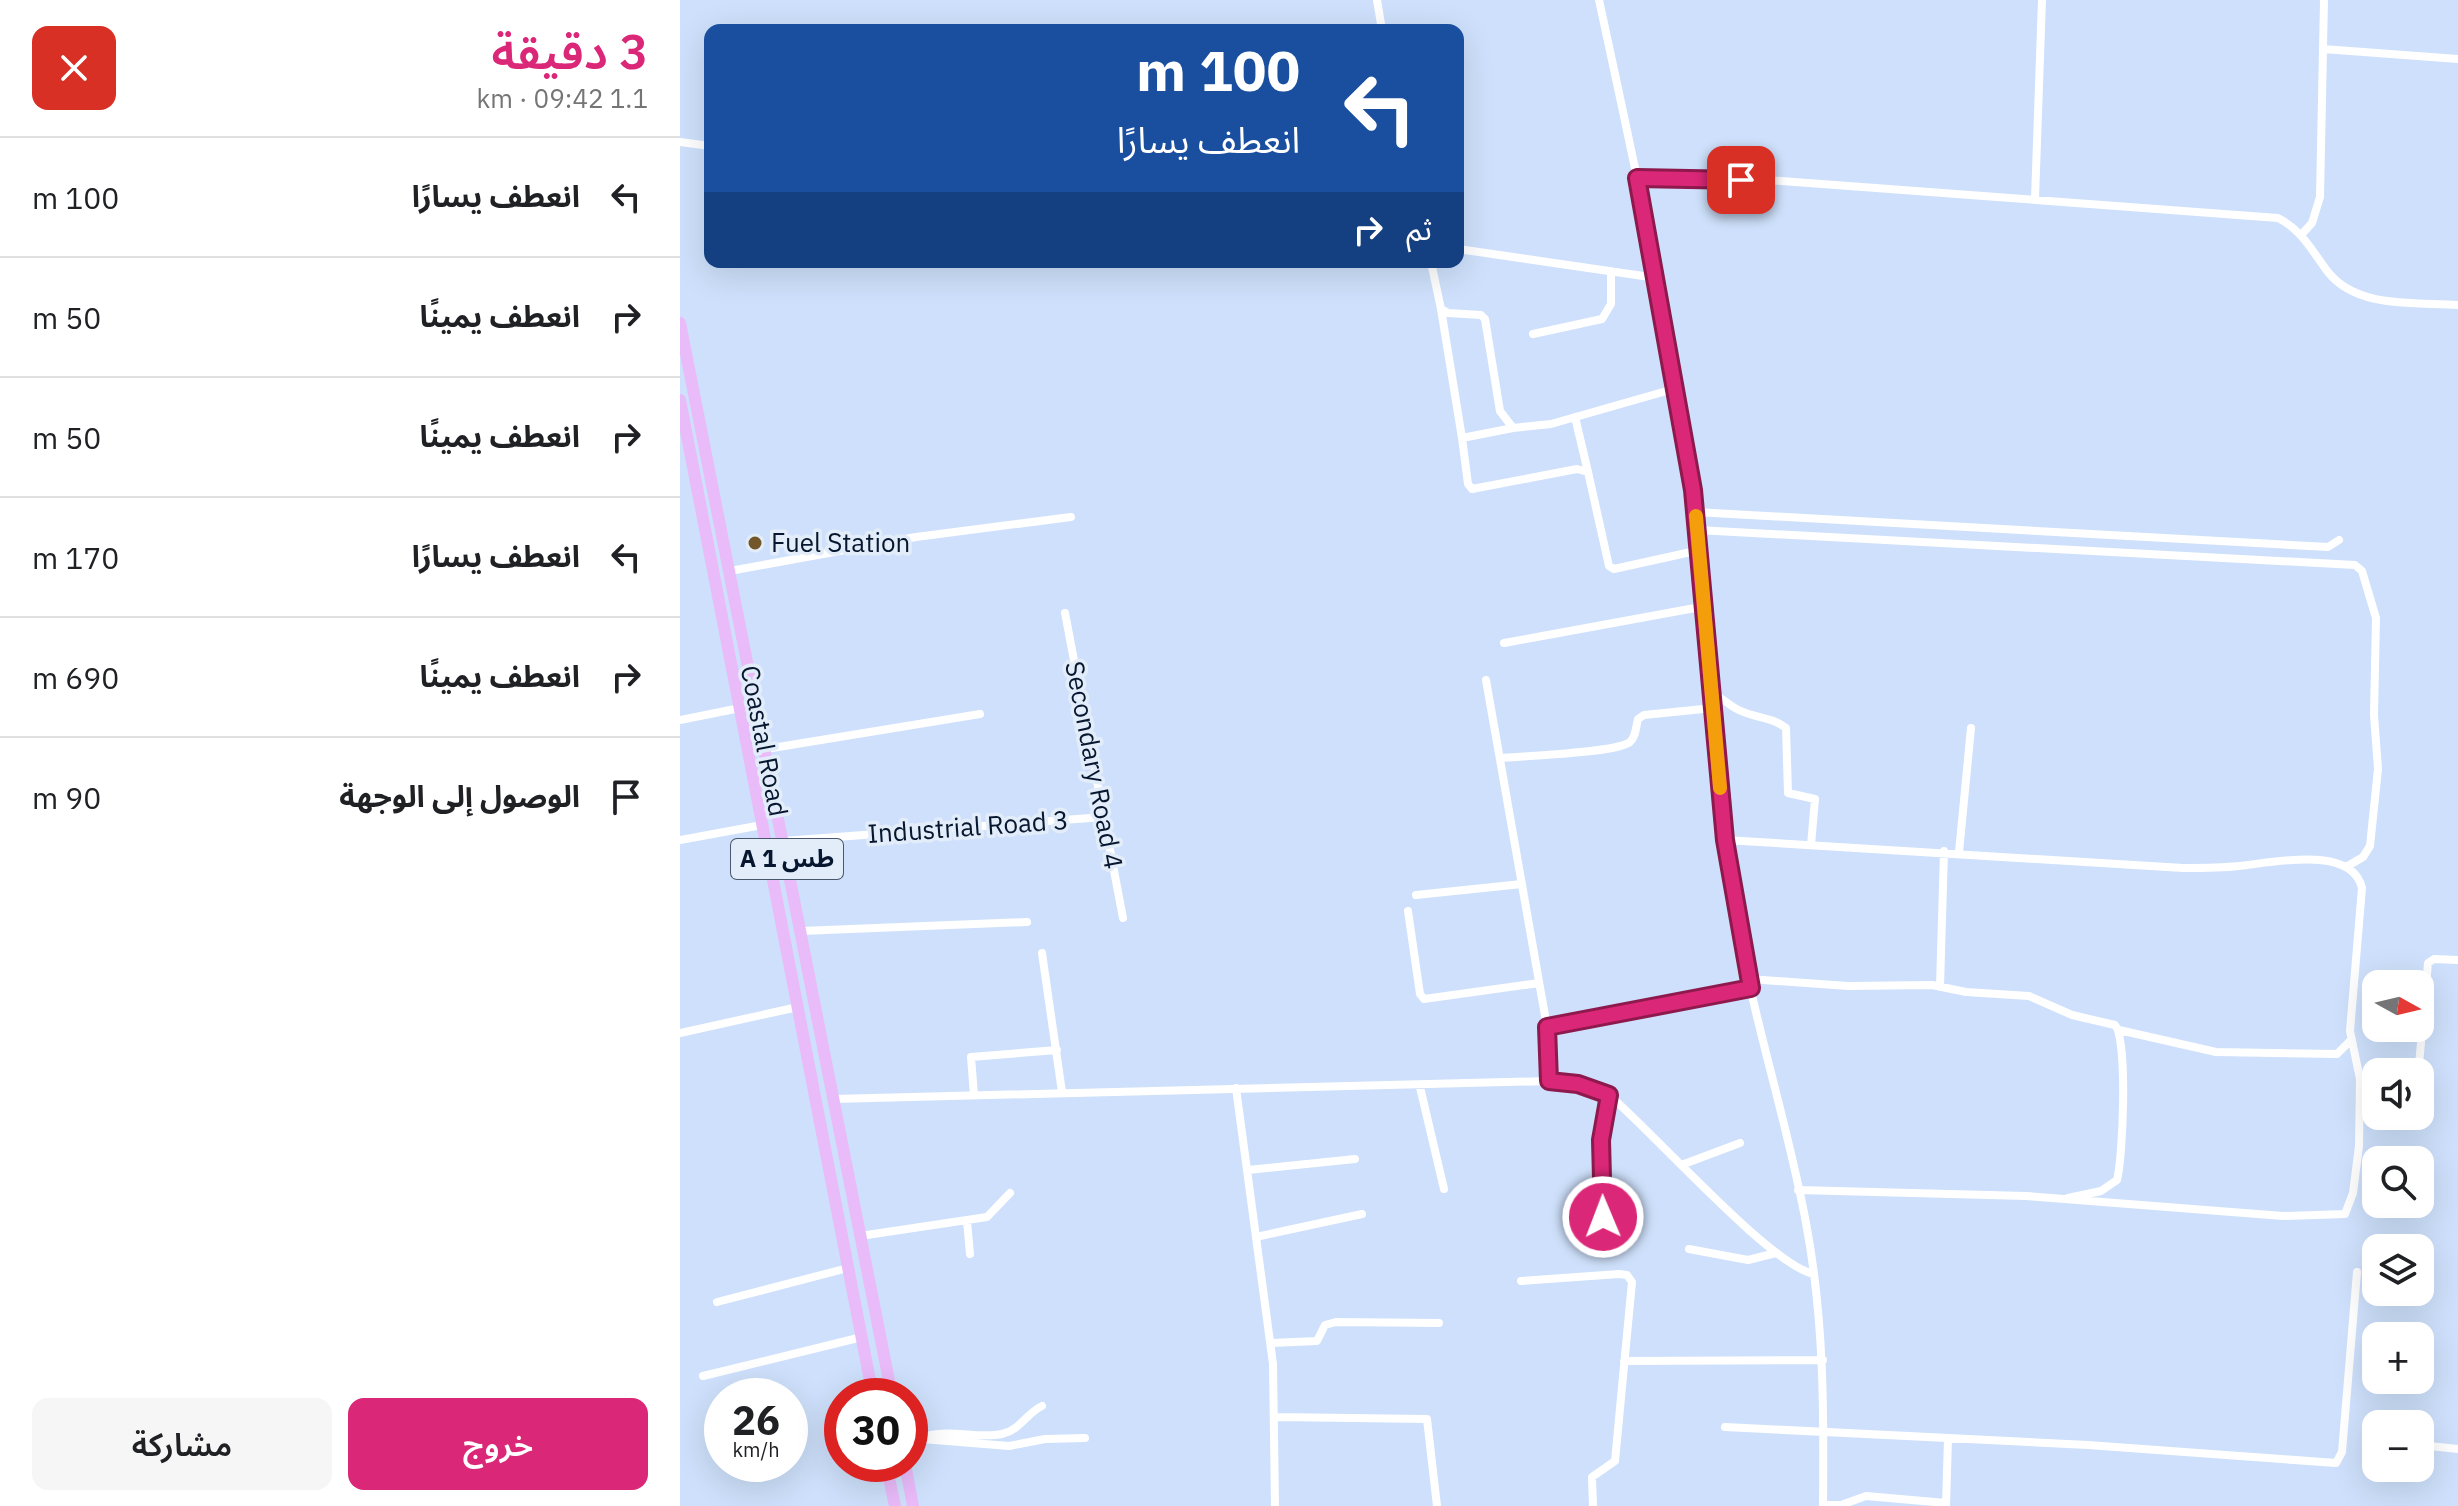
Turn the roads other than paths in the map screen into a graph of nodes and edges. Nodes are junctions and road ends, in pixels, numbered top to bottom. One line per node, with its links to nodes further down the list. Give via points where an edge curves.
1 (1377, 0): 5 (street)
2 (1599, 0): 10 (street)
3 (2042, 0): 11 (street)
4 (2324, 0): 6 (street)
5 (1381, 24)
6 (2323, 49): 7 (street); 12 (street, via 2320,197 2312,223)
7 (2458, 59)
8 (680, 142): 9 (street)
9 (704, 145)
10 (1637, 178): 11 (street, via 1767,180); 16 (street)
11 (2035, 199): 12 (street, via 2278,218)
12 (2301, 235): 17 (street, via 2330,275 2362,296)
13 (1464, 250): 15 (street)
14 (1432, 268): 18 (street)
15 (1611, 271): 16 (street); 20 (street, via 1611,304 1602,319)
16 (1657, 278): 22 (street)
17 (2458, 305)
18 (1441, 309): 25 (street, via 1485,319 1500,411); 26 (street)
19 (680, 323): 21 (highway, Coastal Road / A 1 طس)
20 (1533, 334)
21 (685, 370): 33 (highway, Coastal Road / A 1 طس)
22 (1677, 388): 24 (street); 28 (street)
23 (680, 400): 39 (highway, Coastal Road / A 1 طس)
24 (1575, 417): 25 (street); 27 (street)
25 (1513, 428): 26 (street)
26 (1462, 438): 27 (street, via 1472,489 1577,469)
27 (1588, 472): 32 (street, via 1609,566)
28 (1695, 512): 30 (street); 31 (street, via 2328,547)
29 (1071, 517): 33 (street, via 916,537)
30 (1697, 530): 32 (street); 54 (street, via 2355,565 2362,571 2376,618 2378,769 2370,846)
31 (2339, 540)
32 (1700, 550): 34 (street)
33 (730, 571): 44 (highway, Coastal Road / A 1 طس)
34 (1706, 606): 36 (street); 38 (street)
35 (1065, 613): 46 (street, Secondary Road 4)
36 (1504, 643)
37 (1486, 680): 45 (street)
38 (1712, 694): 40 (street); 51 (street, via 1786,728 1788,793 1815,799)
39 (740, 708): 42 (street); 47 (highway, Coastal Road / A 1 طس)
40 (1713, 708): 45 (street, via 1644,715 1634,738 1610,748); 49 (street)
41 (980, 714): 44 (street)
42 (680, 720)
43 (1971, 728): 53 (street)
44 (766, 749): 50 (highway, Coastal Road / A 1 طس)
45 (1500, 758): 55 (street)
46 (1104, 817): 50 (street, Industrial Road 3); 58 (street, Secondary Road 4)
47 (762, 825): 48 (street); 66 (highway, Coastal Road / A 1 طس)
48 (680, 840)
49 (1725, 840): 51 (street); 64 (street)
50 (783, 841): 60 (highway, Coastal Road / A 1 طس)
51 (1811, 845): 52 (street)
52 (1944, 851): 53 (street); 65 (street)
53 (1959, 852): 54 (street, via 2183,868 2288,859)
54 (2346, 867): 70 (street, via 2362,888)
55 (1522, 884): 56 (street); 63 (street)
56 (1416, 895)
57 (1408, 911): 63 (street, via 1424,999)
58 (1123, 918)
59 (1027, 922): 60 (street)
60 (801, 931): 79 (highway, Coastal Road / A 1 طس)
61 (1042, 953): 71 (street)
62 (2458, 960): 72 (street, via 2428,963)
63 (1539, 983): 67 (street)
64 (1750, 984): 65 (street); 67 (street); 85 (street)
65 (1940, 987): 68 (street, via 2040,999 2062,1012 2108,1022)
66 (798, 1007): 69 (street); 96 (highway, Coastal Road / A 1 طس)
67 (1547, 1027): 73 (street)
68 (2119, 1030): 70 (street, via 2216,1052 2337,1054); 87 (street, via 2117,1180 2101,1191)
69 (680, 1033)
70 (2350, 1041): 87 (street, via 2360,1079 2359,1146 2345,1214 2283,1216)
71 (1057, 1050): 76 (street); 77 (street, via 971,1057)
72 (2420, 1058)
73 (1549, 1081): 74 (street); 78 (street)
74 (1420, 1087): 75 (street); 84 (street)
75 (1236, 1088): 76 (street); 83 (street)
76 (1062, 1092): 77 (street)
77 (974, 1095): 79 (street)
78 (1609, 1095): 82 (street); 89 (street, via 1601,1140)
79 (833, 1099): 91 (highway, Coastal Road / A 1 طس)
80 (1740, 1143): 82 (street)
81 (1355, 1159): 83 (street)
82 (1684, 1164): 94 (street)
83 (1248, 1170): 92 (street)
84 (1444, 1189)
85 (1798, 1190): 87 (street); 98 (street)
86 (1010, 1193): 90 (street, via 987,1217)
87 (2058, 1200)
88 (1362, 1214): 92 (street)
89 (1603, 1217)
90 (967, 1221): 91 (street); 95 (street)
91 (860, 1236): 108 (highway, Coastal Road / A 1 طس)
92 (1256, 1237): 103 (street)
93 (1689, 1249): 94 (street, via 1748,1260)
94 (1776, 1253): 98 (street, via 1796,1269)
95 (970, 1254)
96 (848, 1268): 100 (street); 102 (highway, Coastal Road / A 1 طس)
97 (2357, 1272): 115 (street, via 2342,1452 2336,1463)
98 (1814, 1274): 104 (street)
99 (1521, 1281): 105 (street, via 1627,1275 1632,1287)
100 (717, 1302)
101 (1439, 1323): 103 (street, via 1336,1322 1325,1325 1317,1341)
102 (862, 1337): 106 (street); 107 (highway, Coastal Road / A 1 طس)
103 (1271, 1343): 110 (street)
104 (1823, 1360): 105 (street); 112 (street)
105 (1624, 1361): 126 (street, via 1615,1461 1592,1477)
106 (703, 1376)
107 (870, 1378)
108 (888, 1378)
109 (1042, 1406): 113 (street, via 1004,1434)
110 (1276, 1417): 124 (street); 125 (street, via 1427,1419)
111 (1725, 1427): 112 (street)
112 (1824, 1432): 115 (street); 127 (street)
113 (928, 1436)
114 (1085, 1438): 116 (street, via 1009,1446)
115 (1948, 1438): 121 (street)
116 (928, 1439)
117 (2434, 1446): 118 (street)
118 (2458, 1449)
119 (890, 1482): 122 (highway)
120 (908, 1482): 123 (highway)
121 (1946, 1505): 127 (street, via 1866,1496 1845,1505)
122 (895, 1506)
123 (913, 1506)
124 (1275, 1506)
125 (1437, 1506)
126 (1593, 1506)
127 (1823, 1506)

